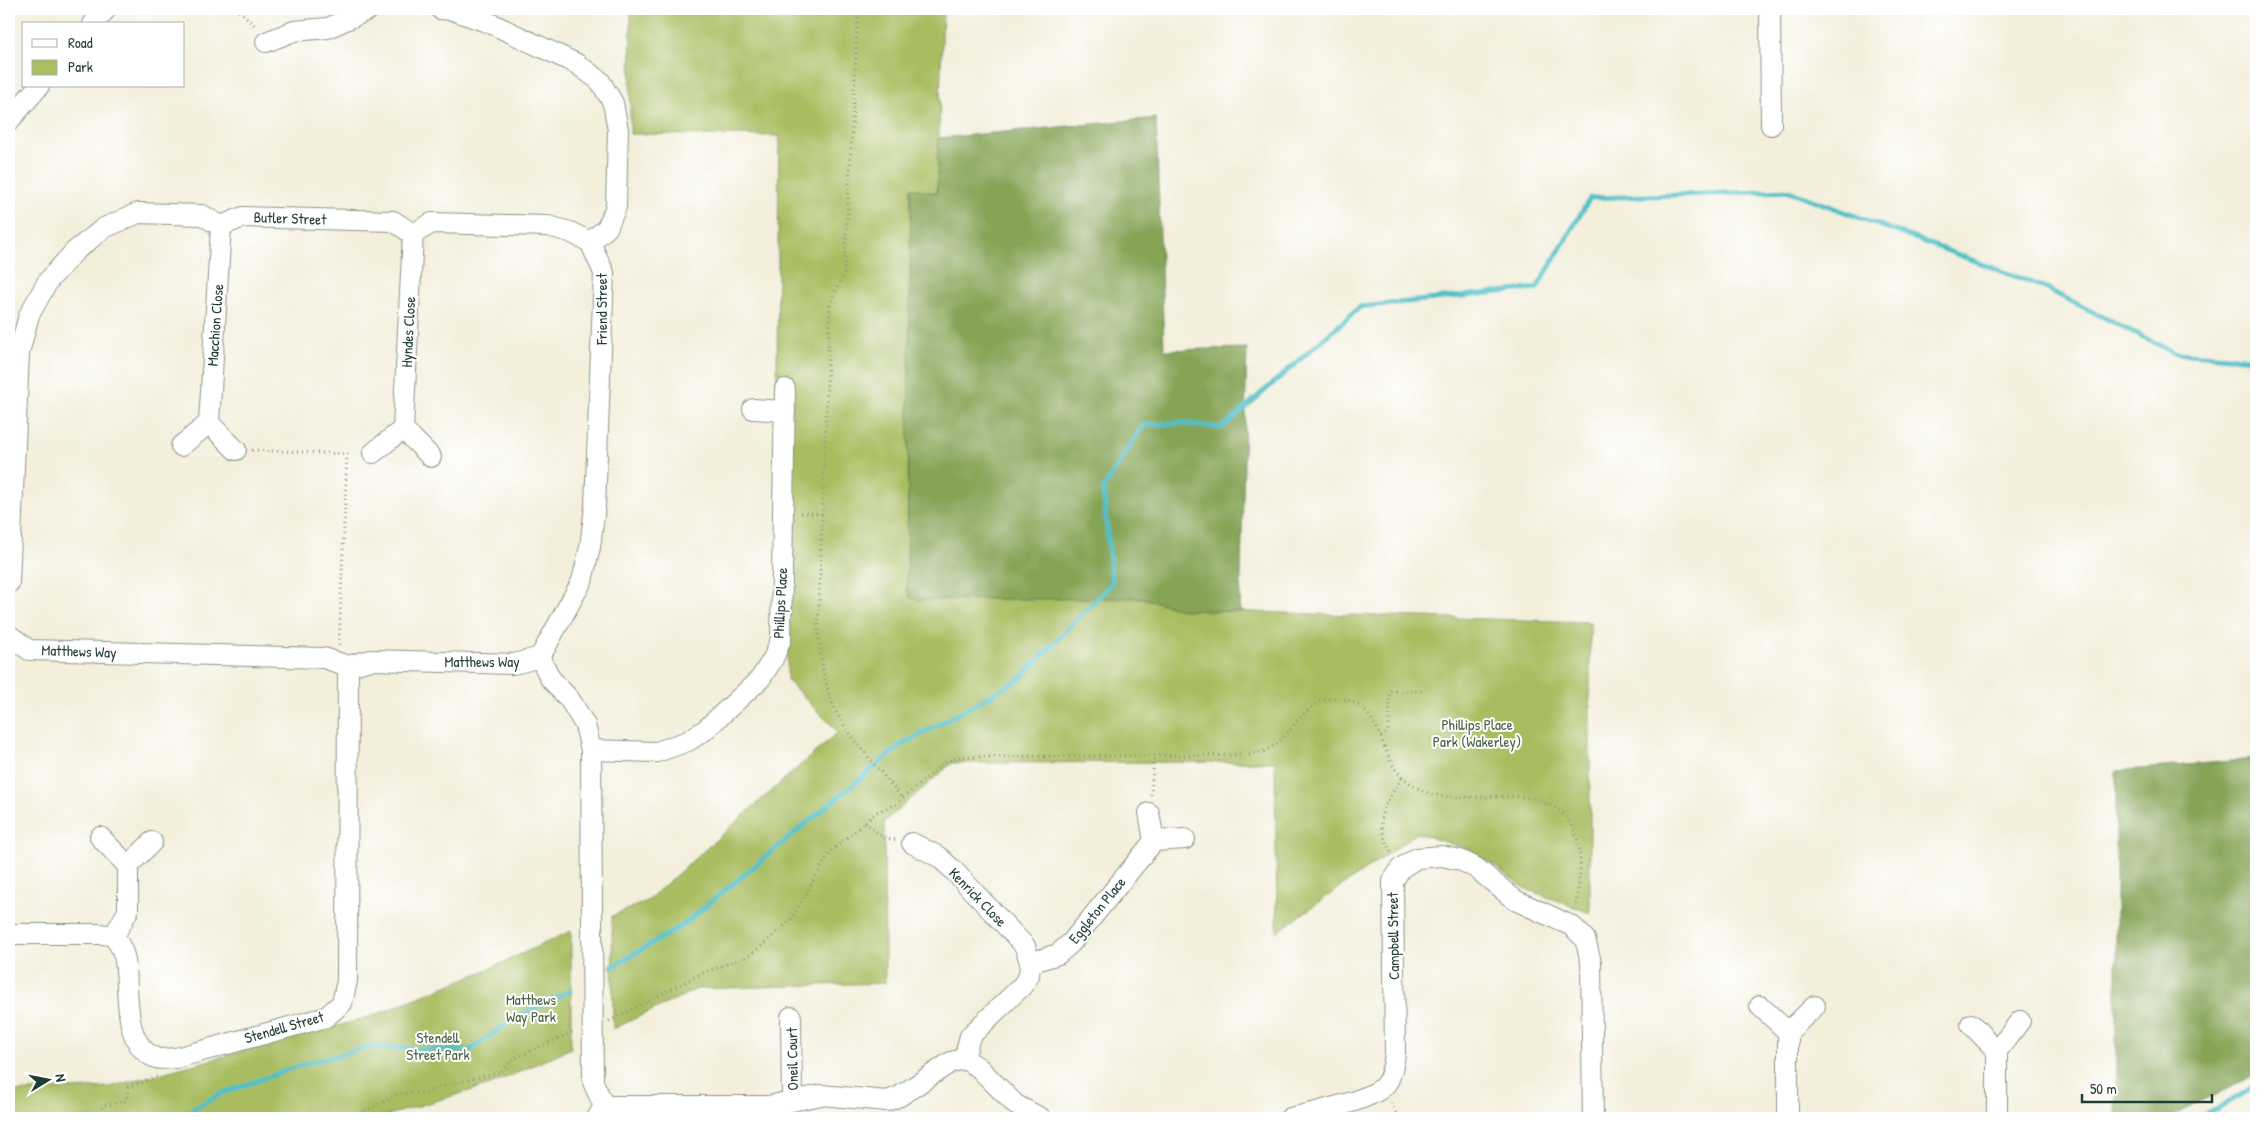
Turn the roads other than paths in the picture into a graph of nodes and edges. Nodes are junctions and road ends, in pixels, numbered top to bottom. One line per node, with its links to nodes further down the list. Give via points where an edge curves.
1 (106, 9): 5 (street)
2 (370, 9): 6 (street, via 328,28 294,32)
3 (440, 9): 12 (street, via 453,10 490,23 577,64 600,81 613,103 618,130 616,207 607,228)
4 (1770, 9): 9 (street)
5 (95, 22)
6 (266, 42)
7 (37, 88): 8 (street)
8 (9, 121)
9 (1770, 125)
10 (221, 226): 11 (street, Butler Street, via 243,217 393,221); 16 (street, Macchion Close); 20 (street, via 202,215 138,213 104,228 75,251 48,281 29,315 19,353)
11 (413, 234): 12 (street, via 432,223 548,226); 17 (street, Hyndes Close)
12 (590, 242): 25 (street, Friend Street, via 604,273 595,507 582,581)
13 (785, 389): 15 (street, Phillips Place)
14 (753, 409): 15 (street)
15 (785, 411): 27 (street, Phillips Place, via 782,638 772,660 760,679 705,730 688,741 657,752)
16 (209, 423): 18 (street); 19 (street)
17 (404, 429): 21 (street); 22 (street)
18 (181, 446)
19 (236, 450)
20 (12, 452): 23 (street)
21 (373, 453)
22 (431, 458)
23 (9, 583)
24 (9, 635): 26 (street, Matthews Way, via 29,650 324,658)
25 (540, 657): 26 (street, Matthews Way, via 514,664 371,660); 27 (street, Matthews Way, via 550,678 570,700 585,725)
26 (343, 664): 36 (street, Stendell Street, via 347,981 342,1003 326,1017 176,1058 157,1058 140,1045 130,1027 125,960)
27 (591, 750): 47 (street, Matthews Way, via 593,1082)
28 (1149, 812): 31 (street)
29 (100, 837): 34 (street)
30 (1185, 839): 31 (street)
31 (1154, 841): 37 (street, Eggleton Place, via 1071,943 1058,954)
32 (152, 842): 34 (street)
33 (912, 843): 37 (street, Kenrick Close, via 953,870 1024,946)
34 (128, 866): 36 (street, via 128,911)
35 (9, 934): 36 (street)
36 (114, 936)
37 (1030, 963): 45 (street, via 1029,976 1022,986 970,1036)
38 (1760, 1006): 43 (street)
39 (1815, 1006): 43 (street)
40 (791, 1017): 46 (street, Oneil Court)
41 (2020, 1022): 44 (street)
42 (1972, 1024): 44 (street)
43 (1788, 1032): 51 (street)
44 (1997, 1050): 52 (street)
45 (964, 1059): 46 (street, via 951,1062 887,1101 821,1095); 48 (street, via 978,1067 1016,1105)
46 (792, 1101): 47 (street, via 768,1106)
47 (601, 1112)
48 (1041, 1118)
49 (1290, 1118): 50 (street, Campbell Street, via 1368,1096 1383,1087 1391,1073 1394,1054 1393,881 1401,868 1417,858 1442,856 1476,868 1515,900 1572,926 1585,939 1591,962)
50 (1593, 1118)
51 (1788, 1118)
52 (1997, 1118)

